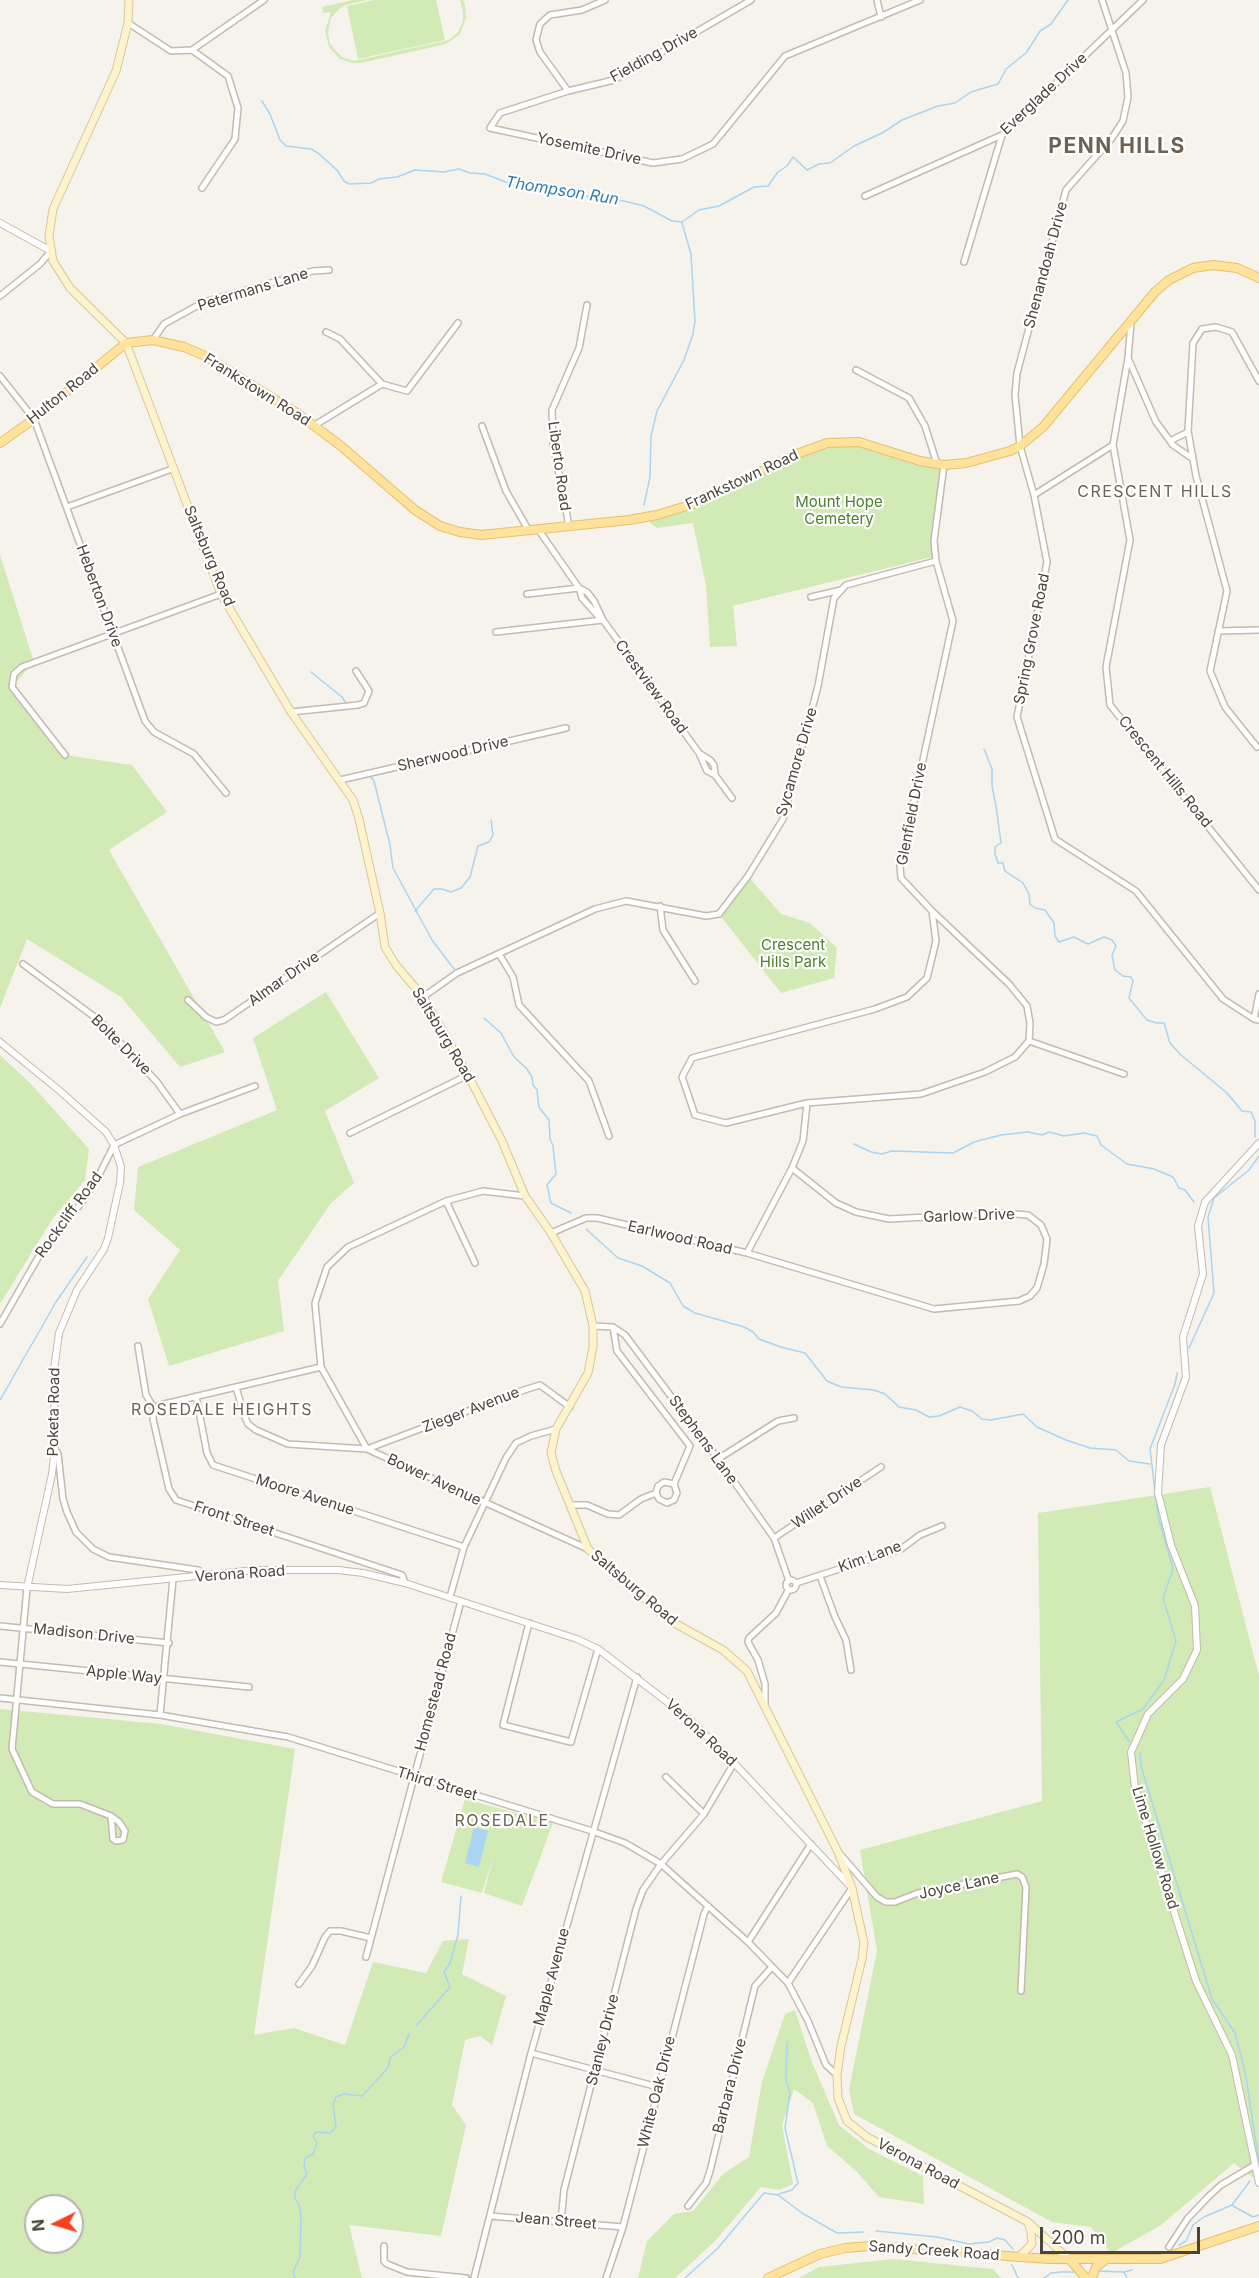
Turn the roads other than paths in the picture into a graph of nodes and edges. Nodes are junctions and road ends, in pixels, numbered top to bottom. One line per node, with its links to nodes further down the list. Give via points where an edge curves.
1 (129, 0): 10 (main road, Saltsburg Road)
2 (264, 0): 12 (street)
3 (605, 0): 13 (street, via 582,10 550,15 540,24 536,40 540,52)
4 (751, 0): 13 (street, Fielding Drive, via 615,80)
5 (877, 0): 9 (street)
6 (920, 0): 9 (street, Yosemite Drive)
7 (1102, 0): 11 (street, Shenandoah Drive)
8 (1143, 0): 11 (street, Everglade Drive)
9 (881, 18): 14 (street, Yosemite Drive, via 785,56 713,144 682,159 653,163)
10 (128, 23): 12 (street, via 171,51); 19 (main road, Saltsburg Road, via 116,71 53,209)
11 (1113, 28): 15 (street, Everglade Drive); 42 (street, Shenandoah Drive, via 1126,73 1128,97 1123,121 1066,190 1017,373)
12 (192, 50): 16 (street, via 228,76 238,108 235,139)
13 (568, 91): 14 (street, Fielding Drive, via 500,113)
14 (490, 128)
15 (1002, 135): 17 (street, Everglade Drive); 20 (street)
16 (202, 188)
17 (865, 196)
18 (0, 223): 19 (street)
19 (51, 251): 23 (street); 29 (main road, Saltsburg Road, via 70,288)
20 (964, 262)
21 (329, 270): 28 (street, Petermans Lane, via 204,302 164,324)
22 (1259, 278): 25 (main road, Frankstown Road, via 1228,266 1193,268 1161,285)
23 (0, 296)
24 (586, 305): 48 (street, Liberto Road, via 579,348 552,410 553,443)
25 (1132, 320): 30 (street, Crescent Hills Road); 42 (main road, Frankstown Road, via 1043,427)
26 (458, 324): 34 (street, via 407,391)
27 (326, 332): 34 (street, via 340,339)
28 (153, 340): 29 (main road, Frankstown Road); 36 (main road, Frankstown Road, via 203,355)
29 (126, 343): 35 (main road, Hulton Road); 45 (main road, Saltsburg Road)
30 (1128, 358): 39 (street, via 1156,422); 41 (street, Crescent Hills Road)
31 (856, 370): 44 (street, via 909,398)
32 (0, 376): 35 (street, Heberton Drive)
33 (1259, 381): 38 (street, via 1232,332 1216,327 1202,329 1193,343)
34 (382, 384): 36 (street)
35 (34, 419): 40 (main road, Hulton Road); 47 (street, Heberton Drive)
36 (315, 425): 50 (main road, Frankstown Road, via 415,510 440,526 481,535)
37 (482, 426): 50 (street, via 506,491)
38 (1188, 432): 39 (street); 43 (street)
39 (1170, 441): 43 (street)
40 (0, 443)
41 (1113, 445): 46 (street); 70 (street, Crescent Hills Road, via 1130,540 1106,667 1110,705)
42 (1020, 447): 44 (main road, Frankstown Road, via 981,460); 46 (street, Spring Grove Road)
43 (1193, 459): 60 (street, via 1227,591)
44 (940, 464): 48 (main road, Frankstown Road, via 859,442 836,442 807,450 693,504 643,518); 51 (street, Glenfield Drive)
45 (172, 469): 47 (street); 54 (main road, Saltsburg Road)
46 (1034, 495): 80 (street, Spring Grove Road, via 1047,561 1017,717 1055,839 1136,891 1223,999)
47 (67, 507): 61 (street, Heberton Drive)
48 (568, 526): 49 (main road, Frankstown Road)
49 (538, 530): 50 (main road, Frankstown Road); 52 (street, Crestview Road)
50 (529, 531)
51 (936, 561): 53 (street, via 846,585); 72 (street, Glenfield Drive, via 953,621 900,866 901,878)
52 (579, 588): 55 (street); 57 (street, Crestview Road, via 587,605)
53 (840, 590): 56 (street); 71 (street, Sycamore Drive, via 834,598 818,686 783,819 719,914 706,916)
54 (222, 594): 61 (street); 63 (main road, Saltsburg Road)
55 (527, 594)
56 (812, 597)
57 (603, 620): 59 (street); 69 (street, Crestview Road, via 699,753 714,765 715,775)
58 (1259, 630): 60 (street)
59 (496, 632)
60 (1218, 632): 65 (street, via 1210,671 1225,707)
61 (112, 633): 66 (street, via 22,667 11,680 20,699); 68 (street, Heberton Drive, via 145,721 154,732 194,754)
62 (356, 671): 63 (street, via 369,691 364,702)
63 (291, 712): 67 (main road, Saltsburg Road)
64 (567, 728): 67 (street, Sherwood Drive)
65 (1257, 747)
66 (65, 756)
67 (340, 780): 73 (main road, Saltsburg Road, via 359,819)
68 (226, 793)
69 (732, 798)
70 (1259, 890)
71 (660, 906): 74 (street, Sycamore Drive, via 626,900 595,909); 76 (street, via 663,930)
72 (933, 911): 81 (street, via 1027,1006); 86 (street, via 936,941 927,978 907,997 692,1058 682,1077 695,1115 726,1123)
73 (380, 913): 78 (main road, Saltsburg Road, via 385,947); 79 (street, Almar Drive, via 224,1020 216,1022 206,1017)
74 (499, 954): 78 (street, Sycamore Drive, via 457,973); 89 (street, via 513,977 519,1005 589,1081)
75 (23, 964): 87 (street, Bolte Drive, via 100,1021 157,1082)
76 (695, 981)
77 (1259, 994): 80 (street)
78 (423, 997): 84 (main road, Saltsburg Road)
79 (188, 1000)
80 (1256, 1019)
81 (1029, 1041): 83 (street); 86 (street, via 1015,1057 985,1072 921,1094)
82 (0, 1042): 91 (street, Poketa Road, via 84,1112)
83 (1124, 1074)
84 (468, 1075): 88 (street); 93 (main road, Saltsburg Road)
85 (255, 1086): 87 (street)
86 (807, 1102): 92 (street, Earlwood Road, via 803,1141)
87 (180, 1114): 91 (street)
88 (350, 1133)
89 (609, 1136)
90 (1259, 1143): 169 (street, Lime Hollow Road, via 1205,1202 1198,1226 1203,1274 1183,1337 1186,1377 1161,1445 1158,1493 1171,1545 1195,1606 1197,1650 1183,1679 1148,1714 1131,1752 1135,1788 1196,1981 1232,2055)
91 (114, 1145): 98 (street, Rockcliff Road, via 83,1201 43,1249); 109 (street, Poketa Road, via 121,1178 108,1238 77,1290 59,1333 54,1370)
92 (792, 1168): 96 (street, Earlwood Road); 96 (street, Garlow Drive, via 836,1203 889,1219 1028,1215 1041,1225 1047,1239 1037,1288 1019,1301 934,1309)
93 (525, 1196): 94 (street, via 483,1191); 95 (main road, Saltsburg Road)
94 (446, 1201): 97 (street); 102 (street, via 348,1247 327,1267 315,1303)
95 (551, 1233): 96 (street, Earlwood Road, via 592,1217); 99 (main road, Saltsburg Road, via 585,1291)
96 (747, 1253)
97 (475, 1263)
98 (0, 1324)
99 (593, 1326): 100 (street); 105 (main road, Saltsburg Road, via 588,1373)
100 (613, 1327): 111 (street, Stephens Lane, via 625,1335); 113 (street, via 617,1351 690,1446)
101 (138, 1346): 106 (street, Front Street, via 146,1395)
102 (321, 1366): 103 (street); 110 (street, Bower Avenue)
103 (236, 1387): 104 (street); 110 (street, via 244,1416 256,1430 288,1444)
104 (196, 1396): 106 (street); 119 (street, Moore Avenue, via 213,1465)
105 (570, 1407): 108 (main road, Saltsburg Road); 110 (street, Zieger Avenue, via 540,1385)
106 (154, 1408): 125 (street, Front Street, via 169,1489 176,1500 402,1575)
107 (794, 1418): 111 (street, via 778,1421)
108 (556, 1429): 115 (street, via 516,1443); 116 (main road, Saltsburg Road, via 551,1453)
109 (55, 1448): 121 (street, via 67,1512 76,1532 93,1549 109,1557 198,1570); 128 (street, Poketa Road)
110 (367, 1449): 115 (street, Bower Avenue)
111 (718, 1459): 118 (street, Stephens Lane)
112 (881, 1467): 118 (street, Willet Drive)
113 (674, 1484): 114 (street, via 664,1482); 114 (street, via 677,1492 671,1502 662,1501)
114 (656, 1493): 116 (street, via 619,1515 587,1504)
115 (484, 1503): 119 (street); 120 (street, Bower Avenue)
116 (571, 1505): 120 (main road, Saltsburg Road)
117 (942, 1526): 122 (street, Kim Lane, via 920,1535 902,1549)
118 (774, 1538): 124 (street, Stephens Lane)
119 (464, 1547): 130 (street)
120 (588, 1550): 145 (main road, Saltsburg Road, via 669,1620 723,1650 747,1671)
121 (208, 1575): 123 (street, Verona Road); 125 (street, Verona Road, via 256,1570 338,1570)
122 (820, 1576): 126 (street, Kim Lane); 139 (street, via 846,1640)
123 (173, 1579): 128 (street, Verona Road, via 67,1589); 135 (street)
124 (789, 1581): 126 (street); 129 (street)
125 (405, 1583): 130 (street, Verona Road)
126 (796, 1583): 129 (street, via 795,1588)
127 (0, 1585): 128 (street, Verona Road)
128 (27, 1588): 134 (street, Poketa Road)
129 (789, 1589): 145 (street, via 776,1613 748,1642 765,1684)
130 (450, 1597): 131 (street, Verona Road)
131 (461, 1601): 132 (street, Verona Road); 148 (street, Homestead Road)
132 (529, 1623): 136 (street, Verona Road); 136 (street, via 503,1725 571,1742)
133 (0, 1626): 134 (street, Madison Drive)
134 (22, 1628): 135 (street, Madison Drive); 138 (street, Poketa Road)
135 (169, 1643): 141 (street)
136 (598, 1649): 140 (street, Verona Road)
137 (0, 1662): 138 (street, Apple Way)
138 (19, 1663): 141 (street, Apple Way); 144 (street, Poketa Road)
139 (851, 1670)
140 (637, 1677): 147 (street, Verona Road, via 687,1717); 152 (street, Maple Avenue)
141 (165, 1679): 142 (street, Apple Way); 146 (street)
142 (249, 1687)
143 (0, 1698): 144 (street, Third Street)
144 (15, 1700): 146 (street, Third Street); 151 (street, Poketa Road, via 12,1749 32,1792 53,1804 80,1804)
145 (765, 1706): 154 (main road, Saltsburg Road)
146 (160, 1715): 148 (street, Third Street, via 288,1737)
147 (734, 1763): 150 (street, Stanley Drive); 153 (street, Verona Road)
148 (414, 1777): 152 (street, Third Street); 158 (street, Homestead Road)
149 (666, 1777): 150 (street)
150 (704, 1814): 155 (street, Stanley Drive)
151 (111, 1816)
152 (592, 1831): 155 (street, Third Street); 165 (street, Maple Avenue)
153 (811, 1844): 156 (street, Verona Road); 159 (street)
154 (838, 1852): 156 (main road, Saltsburg Road); 164 (street, Joyce Lane, via 885,1902 995,1878 1017,1874 1022,1877 1026,1887)
155 (662, 1864): 157 (street, Third Street); 166 (street, Stanley Drive, via 643,1890 636,1909)
156 (852, 1888): 162 (street); 167 (main road, Verona Road, via 864,1951)
157 (708, 1906): 159 (street, Third Street); 168 (street, White Oak Drive)
158 (371, 1938): 160 (street, Homestead Road); 163 (street, via 330,1931)
159 (748, 1942): 161 (street, Third Street)
160 (366, 1957)
161 (772, 1967): 162 (street, Third Street); 171 (street, Barbara Drive, via 755,1986 710,2170)
162 (788, 1983): 167 (street, Third Street, via 826,2064)
163 (299, 1984)
164 (1022, 1991)
165 (531, 2053): 166 (street); 172 (street, Maple Avenue)
166 (595, 2071): 168 (street); 173 (street, Stanley Drive, via 564,2190)
167 (837, 2075): 174 (main road, Verona Road, via 840,2107 859,2132)
168 (658, 2087): 176 (street, White Oak Drive)
169 (1255, 2165): 170 (street, Lime Hollow Road); 178 (street, via 1209,2196)
170 (1259, 2183)
171 (688, 2206)
172 (490, 2216): 173 (street, Jean Street); 184 (street, Maple Avenue)
173 (561, 2222): 176 (street, Jean Street)
174 (1028, 2222): 179 (main road, via 1032,2244); 180 (main road, Verona Road)
175 (1259, 2226): 181 (main road, Sandy Creek Road, via 1160,2259)
176 (623, 2227): 185 (street, White Oak Drive)
177 (384, 2246): 183 (street, via 387,2264 407,2272)
178 (1169, 2247)
179 (1019, 2257): 180 (main road, Sandy Creek Road); 186 (main road, Sandy Creek Road, via 871,2246 845,2248 820,2254)
180 (1070, 2260): 181 (main road, Sandy Creek Road); 182 (main road, Verona Road)
181 (1106, 2260): 182 (main road)
182 (1088, 2273)
183 (466, 2278)
184 (474, 2278)
185 (606, 2278)
186 (768, 2278)

